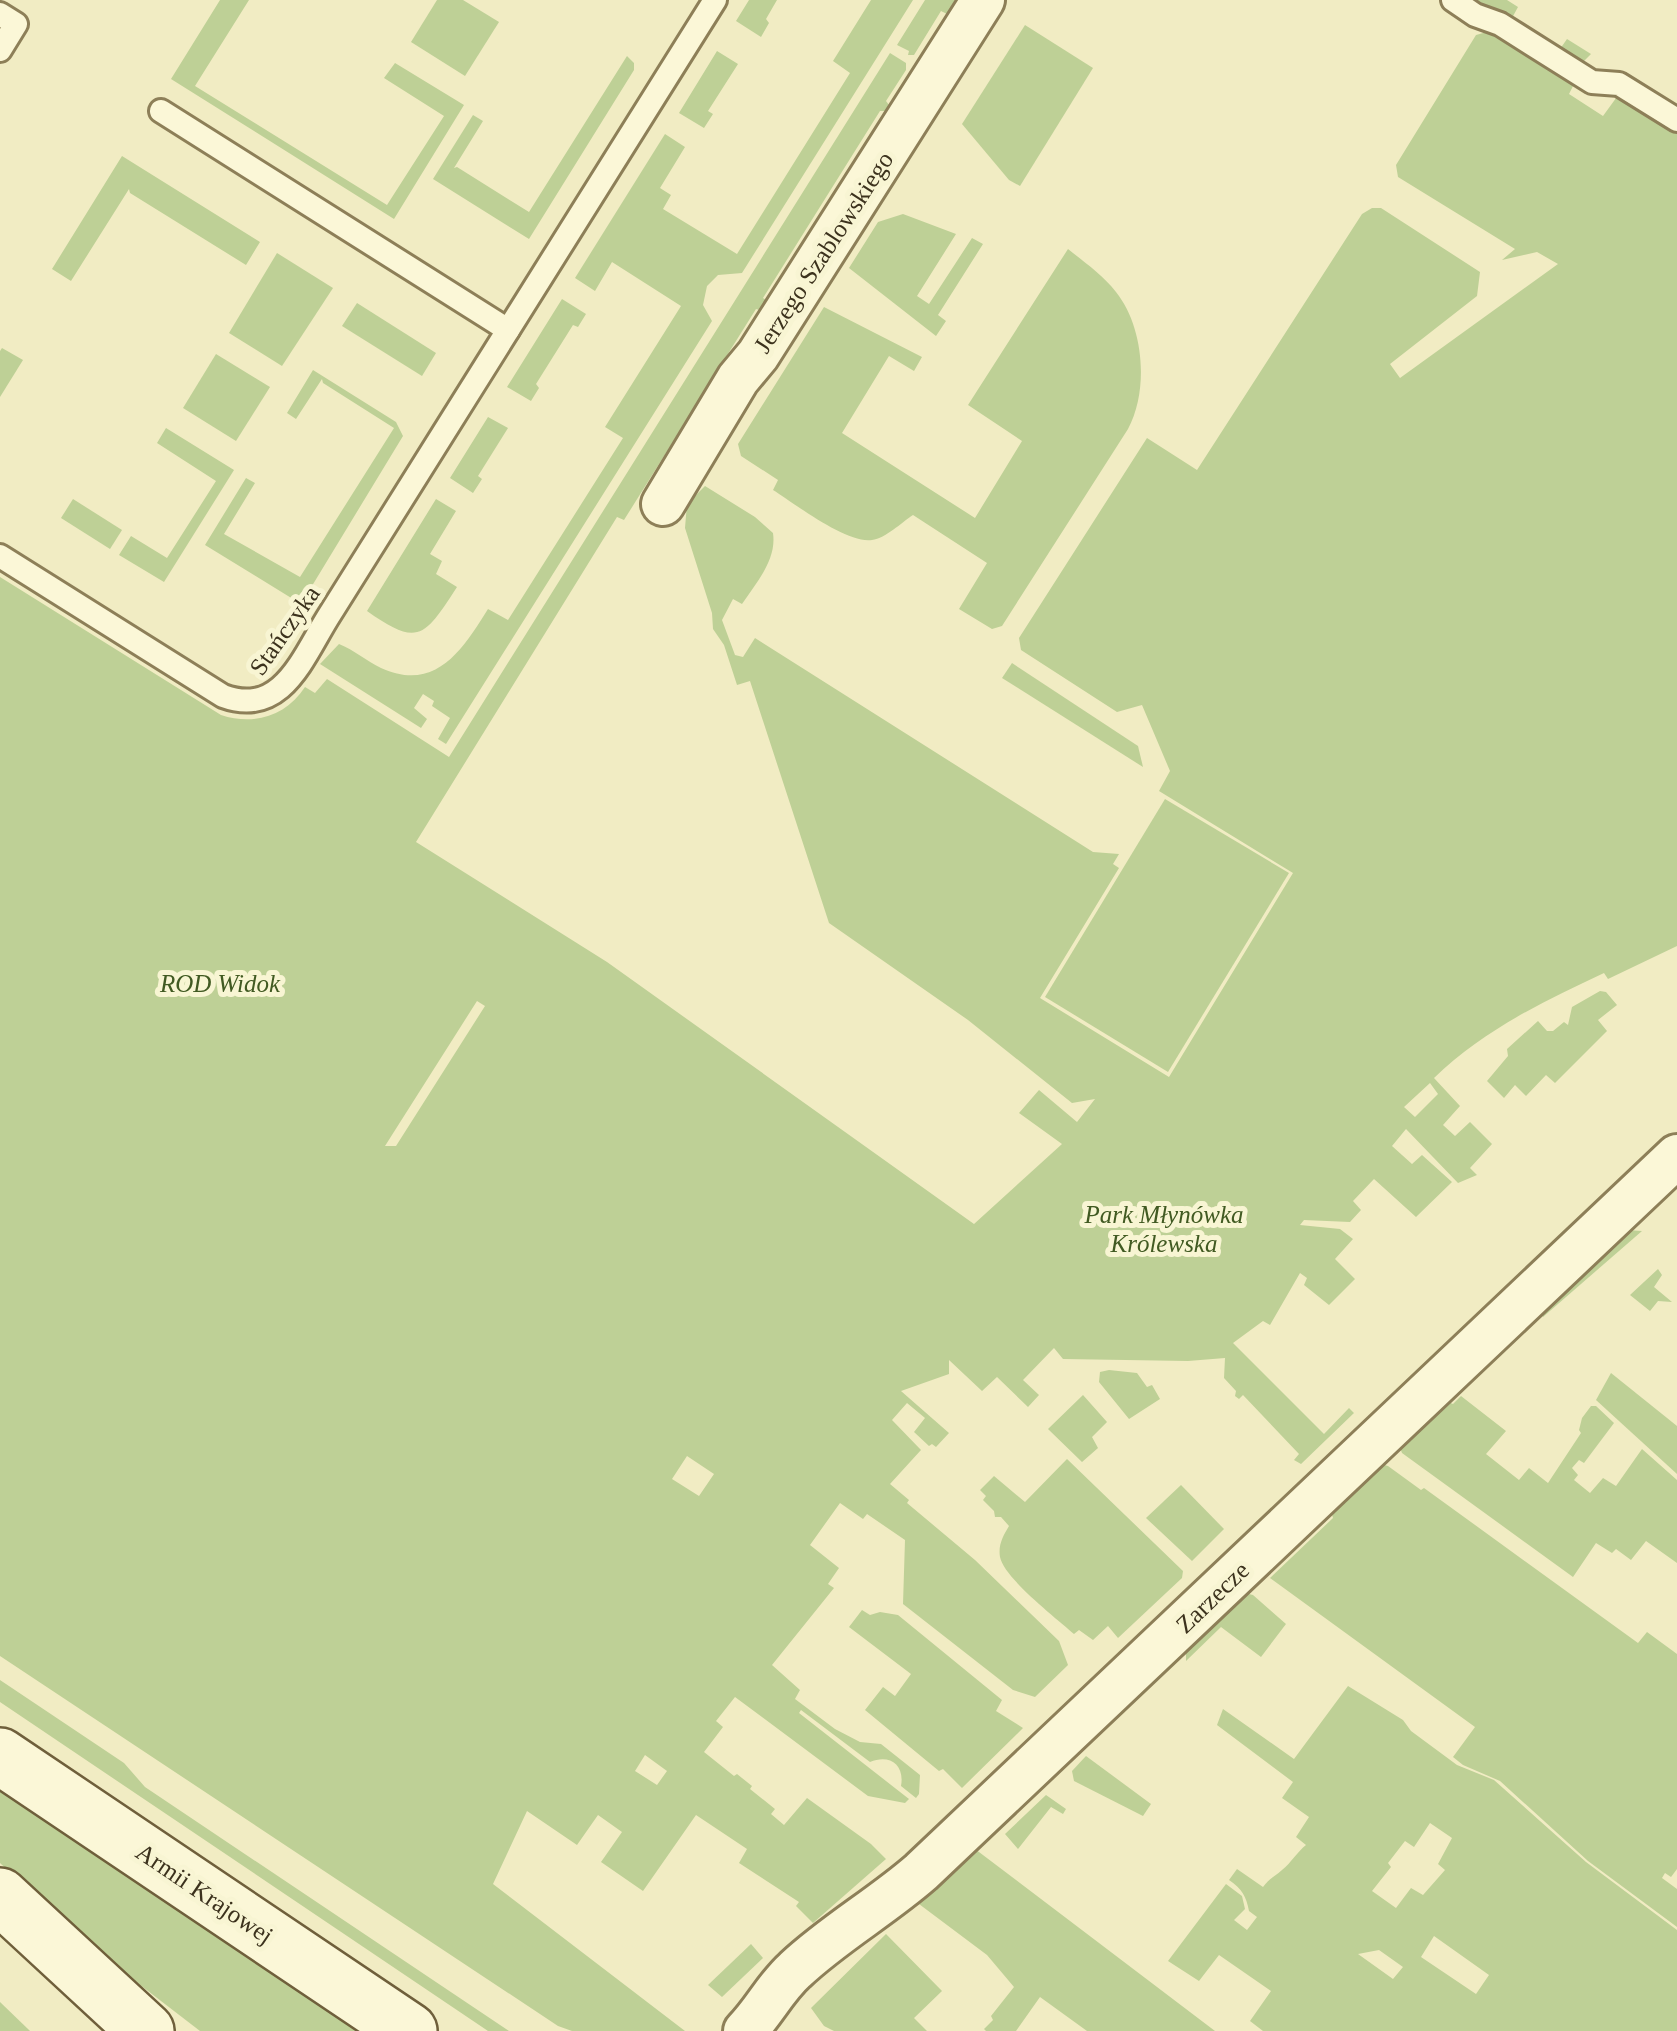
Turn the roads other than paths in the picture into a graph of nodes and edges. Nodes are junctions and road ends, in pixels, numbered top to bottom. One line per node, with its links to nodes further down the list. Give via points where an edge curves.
1 (715, 0): 8 (lane, Stańczyka)
2 (983, 0): 9 (street, Jerzego Szablowskiego)
3 (1453, 0): 7 (lane, via 1592,82 1620,84)
4 (0, 14): 5 (lane, via 16,24)
5 (0, 50)
6 (161, 111): 8 (lane)
7 (1677, 120)
8 (508, 330): 10 (lane, Stańczyka, via 288,680 263,700 223,696)
9 (663, 504)
10 (0, 556)
11 (1677, 1156): 14 (street, Zarzecze, via 921,1872 795,1969 772,1995)
12 (0, 1756): 16 (main road, Armii Krajowej)
13 (0, 1896): 15 (main road)
14 (766, 2025)
15 (146, 2031)
16 (409, 2031)

